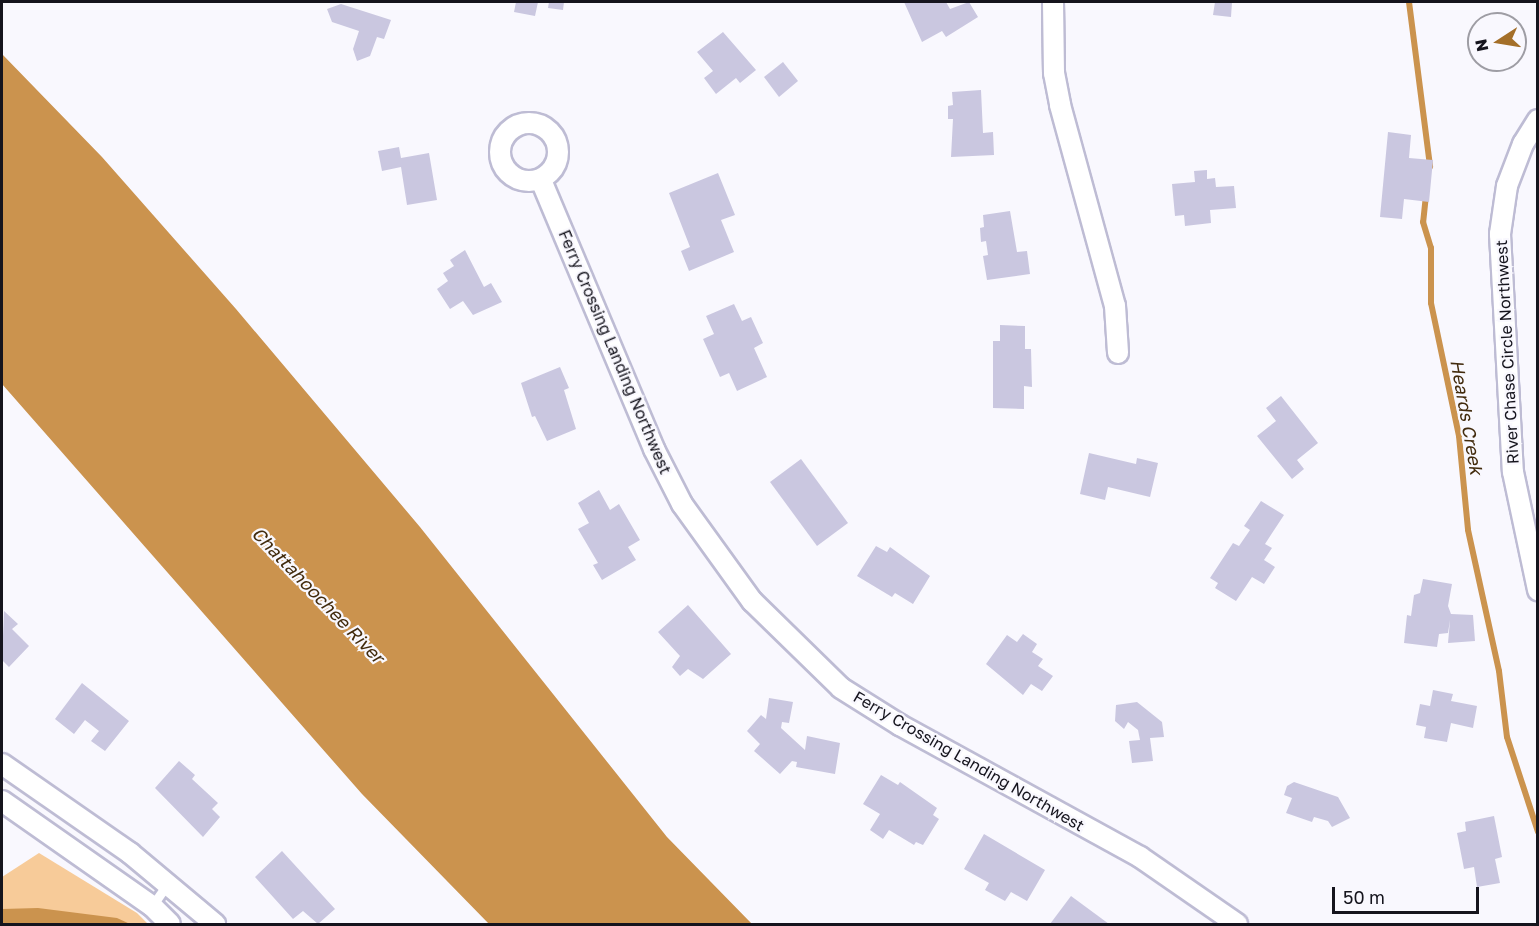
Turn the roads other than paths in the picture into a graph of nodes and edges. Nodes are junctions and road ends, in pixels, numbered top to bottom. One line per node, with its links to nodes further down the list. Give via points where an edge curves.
1 (1053, 2): 4 (street, via 1054,73 1060,105 1115,306)
2 (1538, 120): 5 (street, River Chase Circle Northwest, via 1523,144 1507,186 1500,234 1513,472)
3 (541, 180): 12 (street, Ferry Crossing Landing Northwest, via 654,449 682,504 752,601 841,688 900,725 1140,857)
4 (1119, 353)
5 (1538, 590)
6 (2, 764): 8 (street)
7 (2, 801): 9 (street)
8 (168, 883): 9 (lane); 11 (street)
9 (152, 906): 10 (street)
10 (170, 924)
11 (215, 924)
12 (1237, 924)

